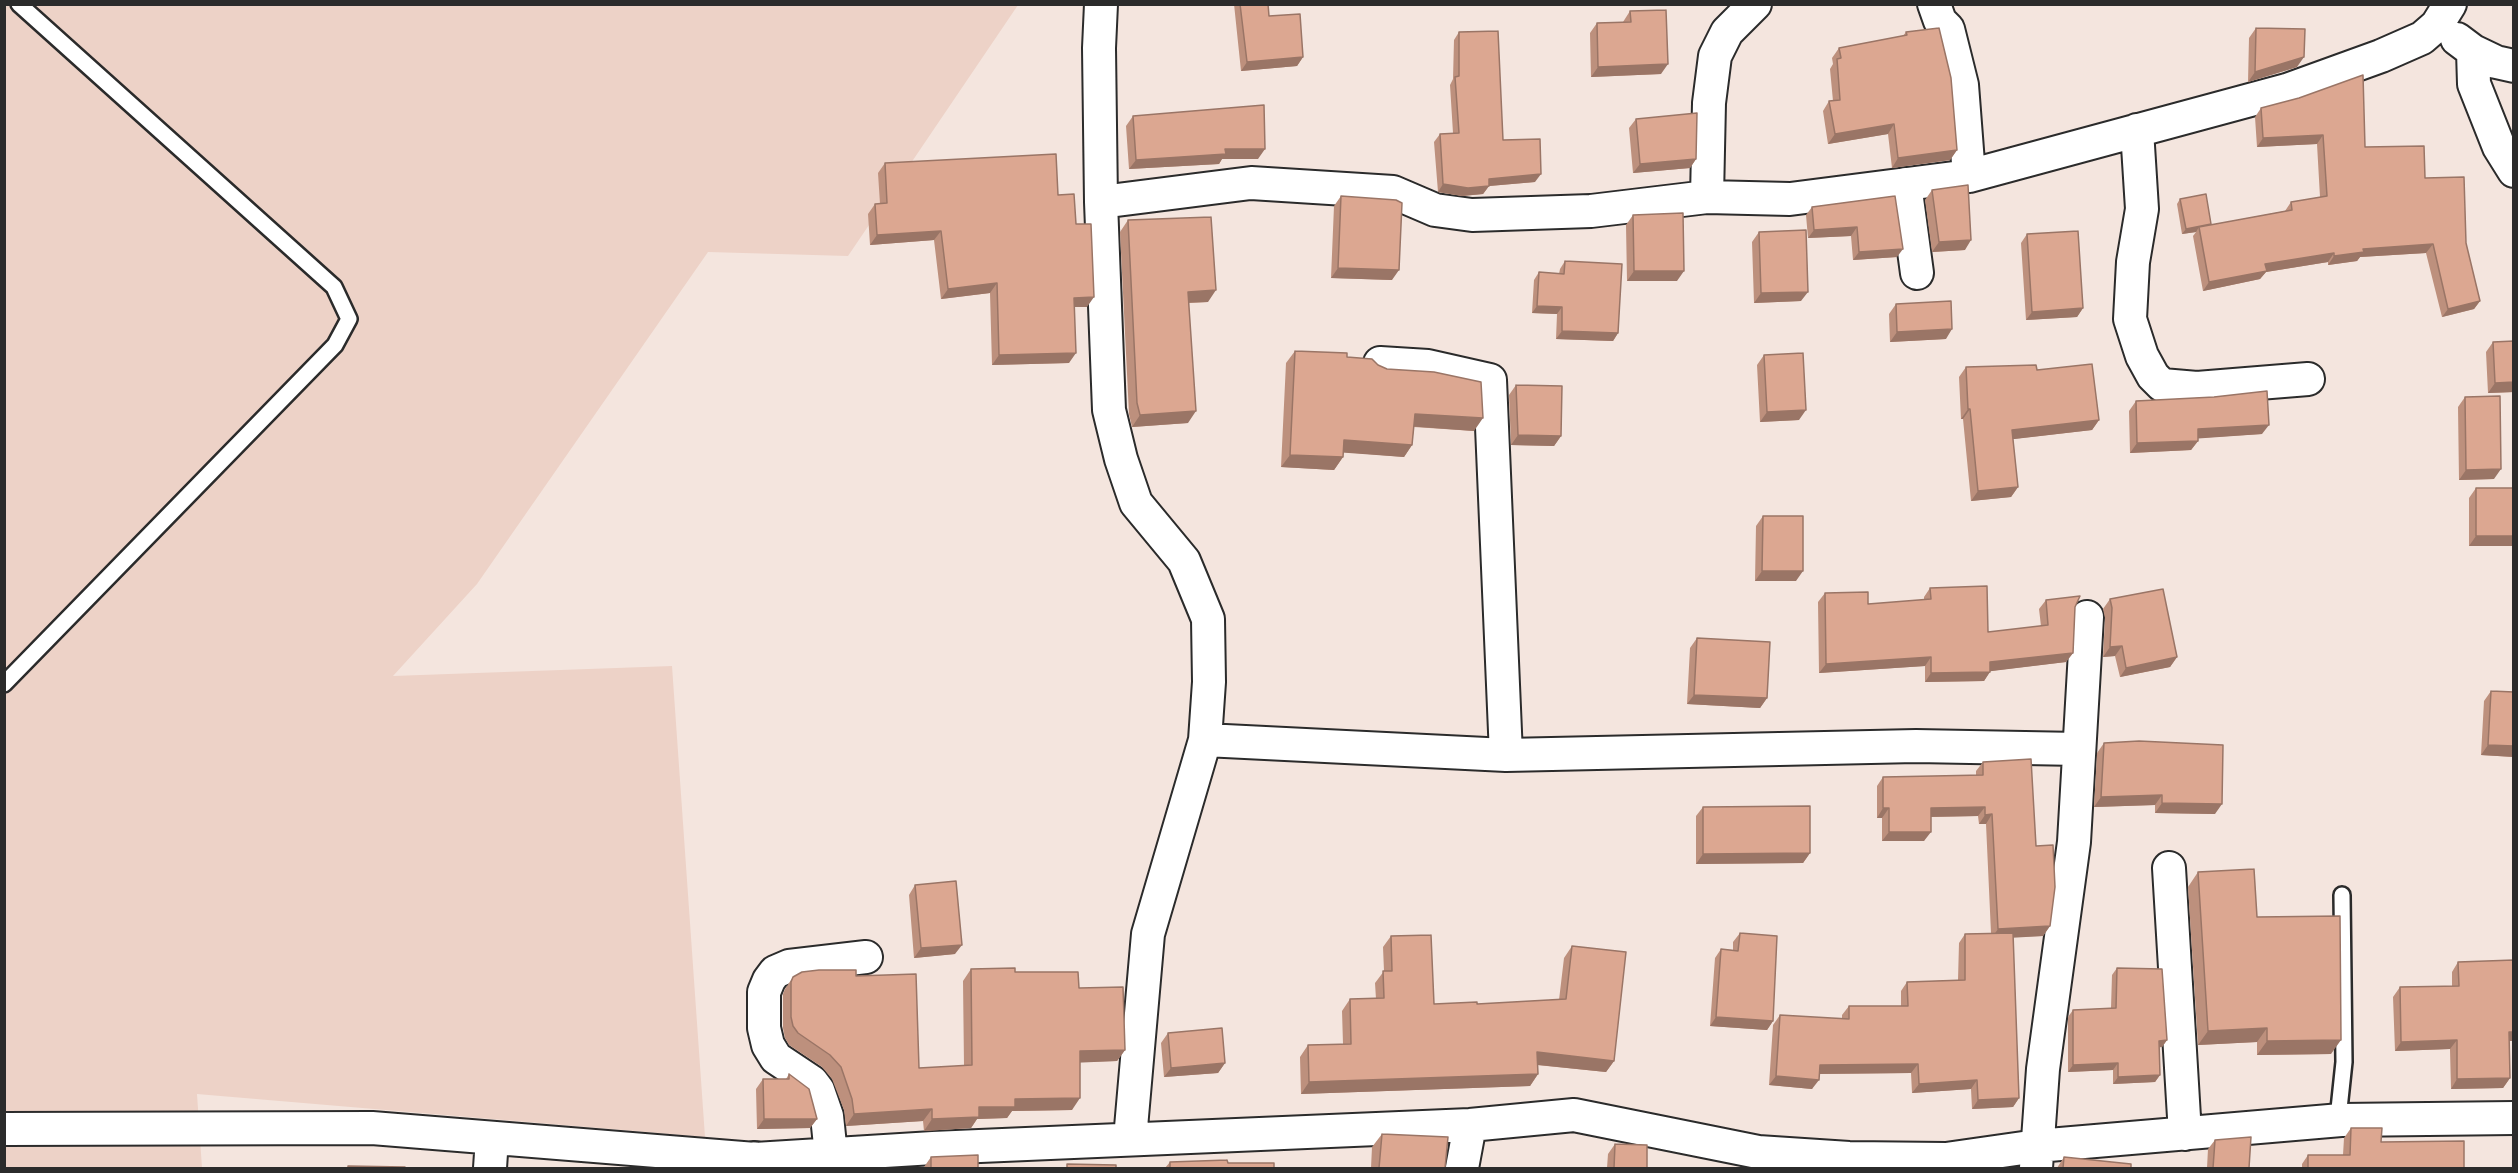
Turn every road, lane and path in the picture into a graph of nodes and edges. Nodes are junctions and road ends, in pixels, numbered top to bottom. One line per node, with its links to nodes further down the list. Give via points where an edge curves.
1 (19, 4): 18 (lane, via 334,286 349,319 335,345)
2 (1101, 4): 13 (street)
3 (1755, 4): 12 (street, via 1727,32 1714,56)
4 (1934, 4): 10 (street, via 1936,15 1948,29 1962,85)
5 (2444, 15): 6 (street); 8 (street, via 2422,38 2381,56 2287,90)
6 (2473, 51): 7 (street); 9 (street, via 2474,84 2499,147)
7 (2514, 66)
8 (2137, 130): 10 (street); 16 (street, via 2142,209 2133,262 2130,319 2152,376 2162,385 2197,388)
9 (2514, 171)
10 (1969, 176): 11 (street)
11 (1905, 184): 12 (street, via 1790,199); 14 (street)
12 (1707, 197): 13 (street, via 1591,211 1472,215 1435,210 1393,192 1251,183)
13 (1101, 202): 19 (street, via 1108,410 1136,503 1184,561 1208,619)
14 (1917, 273)
15 (1380, 363): 21 (street, via 1428,366 1490,380)
16 (2308, 379)
17 (2087, 617): 20 (street)
18 (4, 684)
19 (1205, 740): 21 (street); 30 (street, via 1148,934)
20 (2079, 749): 21 (street, via 1916,746); 33 (street, via 2074,842 2043,1069)
21 (1506, 755)
22 (2169, 868): 29 (street)
23 (2342, 896): 26 (lane)
24 (866, 957): 32 (street, via 789,966 776,972 764,992 768,1045 776,1059 818,1090 827,1116)
25 (2514, 1118): 26 (street)
26 (2341, 1120): 29 (street)
27 (1470, 1125): 30 (street); 33 (street, via 1574,1115 1758,1152 1849,1158); 35 (street)
28 (4, 1130): 31 (street, via 372,1128)
29 (2185, 1134): 33 (street)
30 (1130, 1139): 32 (street)
31 (491, 1153): 34 (street)
32 (831, 1155): 34 (street)
33 (2036, 1157)
34 (755, 1164)
35 (1462, 1168)

